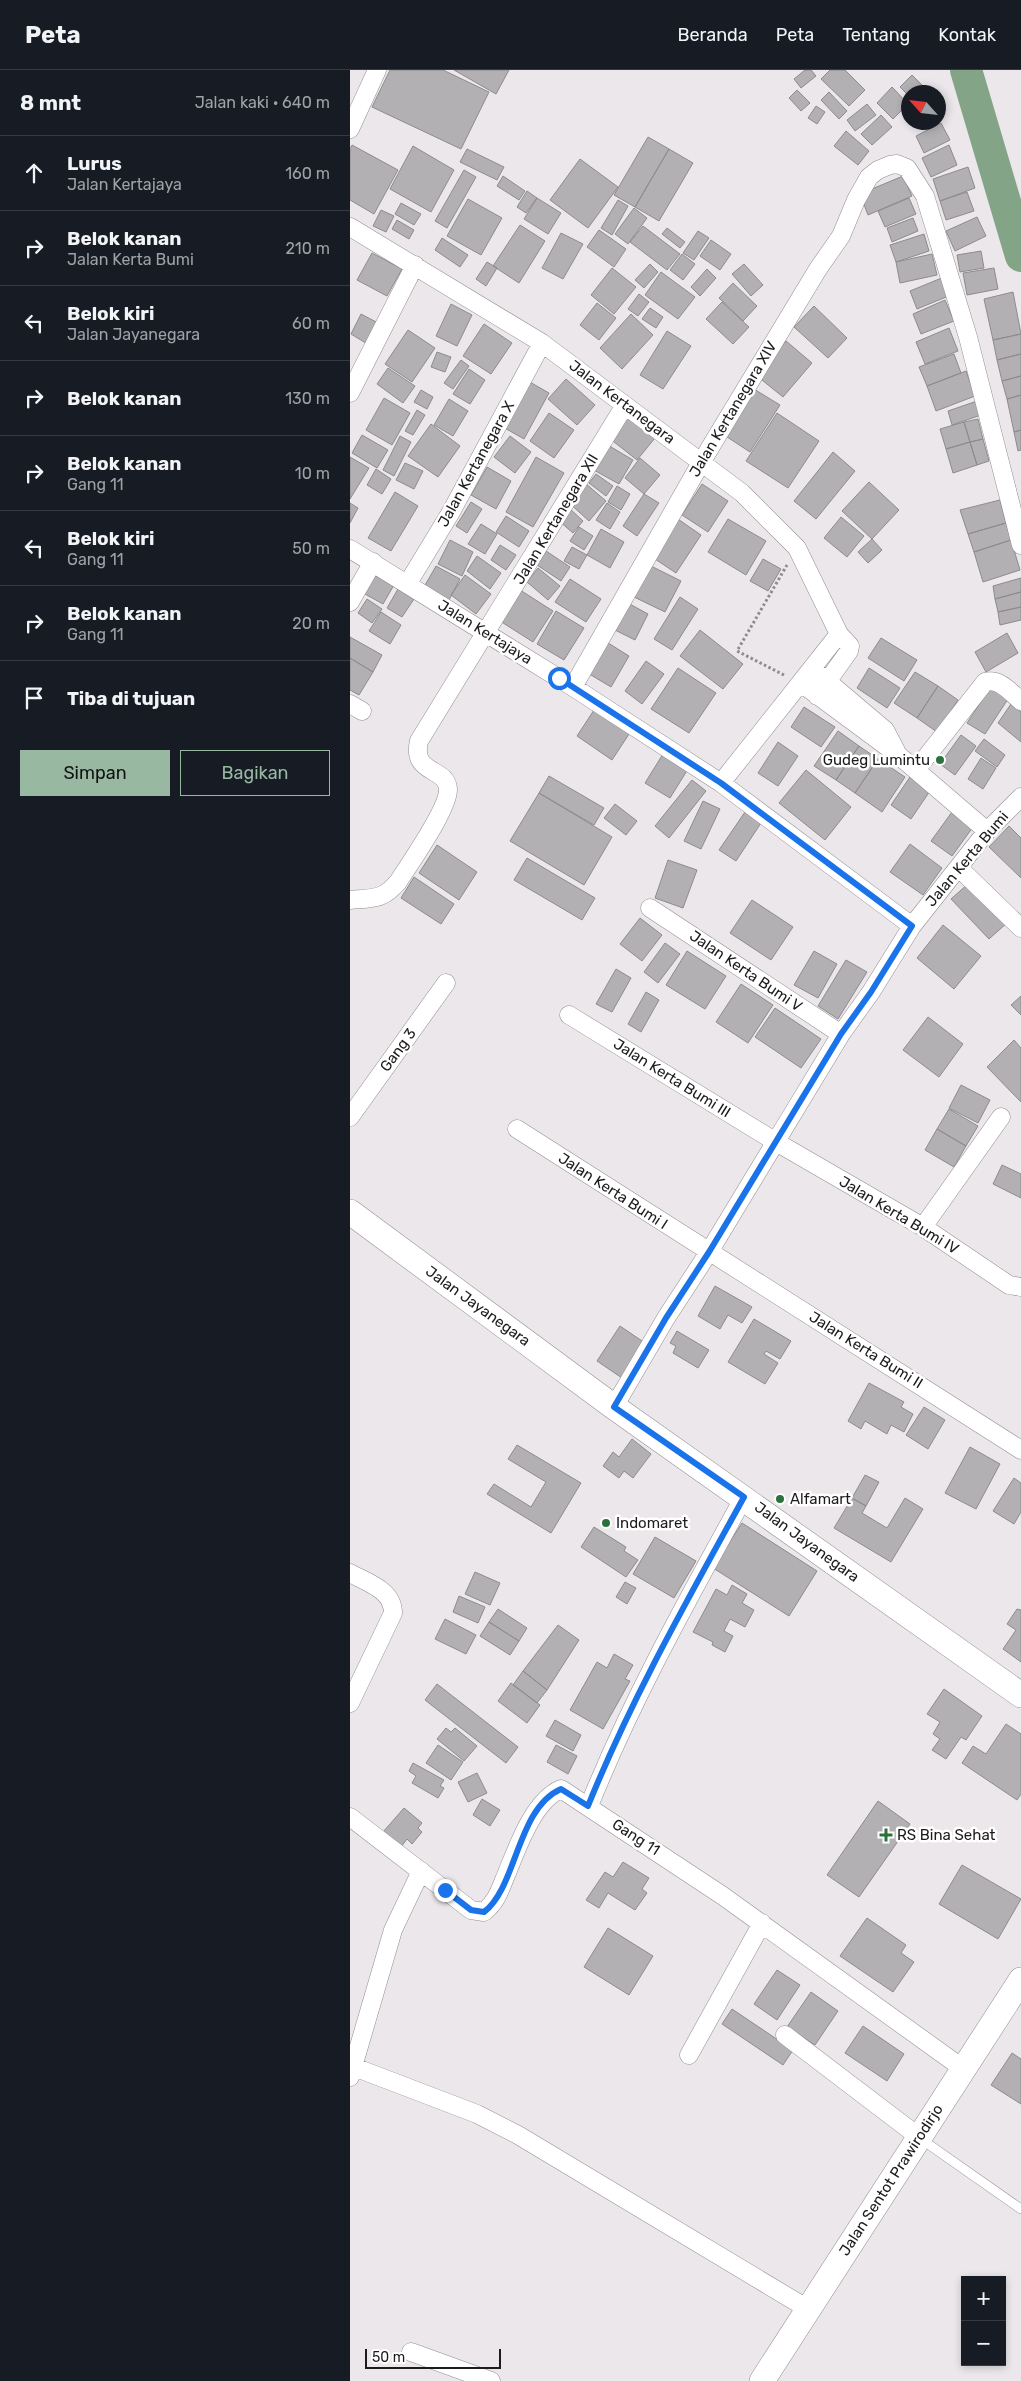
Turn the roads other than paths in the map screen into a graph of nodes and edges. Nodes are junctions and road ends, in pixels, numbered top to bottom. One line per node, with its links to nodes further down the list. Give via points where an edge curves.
1 (377, 70): 2 (street)
2 (350, 129)
3 (350, 227): 4 (street, Jalan Kertanegara)
4 (414, 265): 5 (street, Jalan Kertanegara); 6 (street)
5 (542, 343): 7 (street, Jalan Kertanegara); 12 (street, Jalan Kertanegara X, via 451,512)
6 (350, 393)
7 (625, 405): 8 (street, Jalan Kertanegara); 14 (street, Jalan Kertanegara XII)
8 (702, 461): 9 (street, Jalan Kertanegara XIV, via 841,236 869,177 878,170 897,164 907,168 925,196 968,337); 15 (street, Jalan Kertanegara, via 742,493 797,548); 19 (street, Jalan Kertanegara XIV)
9 (1021, 545)
10 (350, 549): 11 (street, Jalan Kertajaya)
11 (373, 562): 12 (street, Jalan Kertajaya); 13 (street)
12 (408, 584): 14 (street, Jalan Kertajaya)
13 (350, 602)
14 (486, 632): 19 (street, Jalan Kertajaya); 28 (street, Jalan Kertanegara XII, via 419,741 417,756 420,762 446,781 446,802 390,891 381,897)
15 (839, 634): 16 (street); 17 (street, Jalan Kertanegara, via 850,646)
16 (812, 669): 17 (street); 18 (street)
17 (828, 682): 20 (street); 22 (street, via 885,730)
18 (801, 684): 20 (street); 24 (street)
19 (573, 686): 24 (street, Jalan Kertajaya)
20 (818, 696): 22 (street)
21 (1021, 702): 23 (street, via 999,683 985,682)
22 (897, 754): 23 (street)
23 (916, 770): 26 (street)
24 (721, 783): 30 (street, Jalan Kertajaya)
25 (1021, 796): 26 (street, Jalan Kerta Bumi)
26 (987, 830): 27 (street, Jalan Kerta Bumi)
27 (959, 868): 30 (street, Jalan Kerta Bumi); 31 (street)
28 (350, 900)
29 (650, 908): 34 (street, Jalan Kerta Bumi V)
30 (912, 926): 34 (street, Jalan Kerta Bumi)
31 (1021, 928)
32 (446, 983): 35 (street, Gang 3)
33 (568, 1014): 38 (street, Jalan Kerta Bumi III)
34 (841, 1034): 38 (street, Jalan Kerta Bumi)
35 (350, 1117)
36 (1001, 1118): 40 (street)
37 (517, 1129): 41 (street, Jalan Kerta Bumi I)
38 (776, 1142): 40 (street, Jalan Kerta Bumi IV); 41 (street, Jalan Kerta Bumi)
39 (350, 1212): 43 (street, Jalan Jayanegara)
40 (923, 1227): 42 (street, Jalan Kerta Bumi IV, via 1009,1285)
41 (709, 1252): 43 (street, Jalan Kerta Bumi); 44 (street, Jalan Kerta Bumi II)
42 (1021, 1287)
43 (614, 1407): 45 (street, Jalan Jayanegara)
44 (1021, 1450)
45 (744, 1497): 47 (street, Jalan Jayanegara); 49 (street, via 650,1668)
46 (350, 1573): 48 (street, via 389,1597 393,1614)
47 (1021, 1695)
48 (350, 1703)
49 (588, 1806): 51 (street, Gang 11, via 561,1789 541,1803 493,1905 484,1912 471,1910); 52 (street, Gang 11)
50 (350, 1817): 51 (street, Gang 11)
51 (421, 1871): 57 (street, via 393,1930)
52 (762, 1923): 55 (street); 56 (street, Gang 11)
53 (1021, 1980): 56 (street, Jalan Sentot Prawirodirjo)
54 (785, 2035): 58 (street)
55 (690, 2056)
56 (965, 2070): 58 (street, Jalan Sentot Prawirodirjo)
57 (352, 2072): 60 (street, via 477,2114 518,2134)
58 (919, 2137): 59 (lane); 60 (street, Jalan Sentot Prawirodirjo)
59 (1021, 2209)
60 (808, 2309): 63 (street, Jalan Sentot Prawirodirjo)
61 (411, 2352): 62 (street)
62 (491, 2381)
63 (762, 2381)

